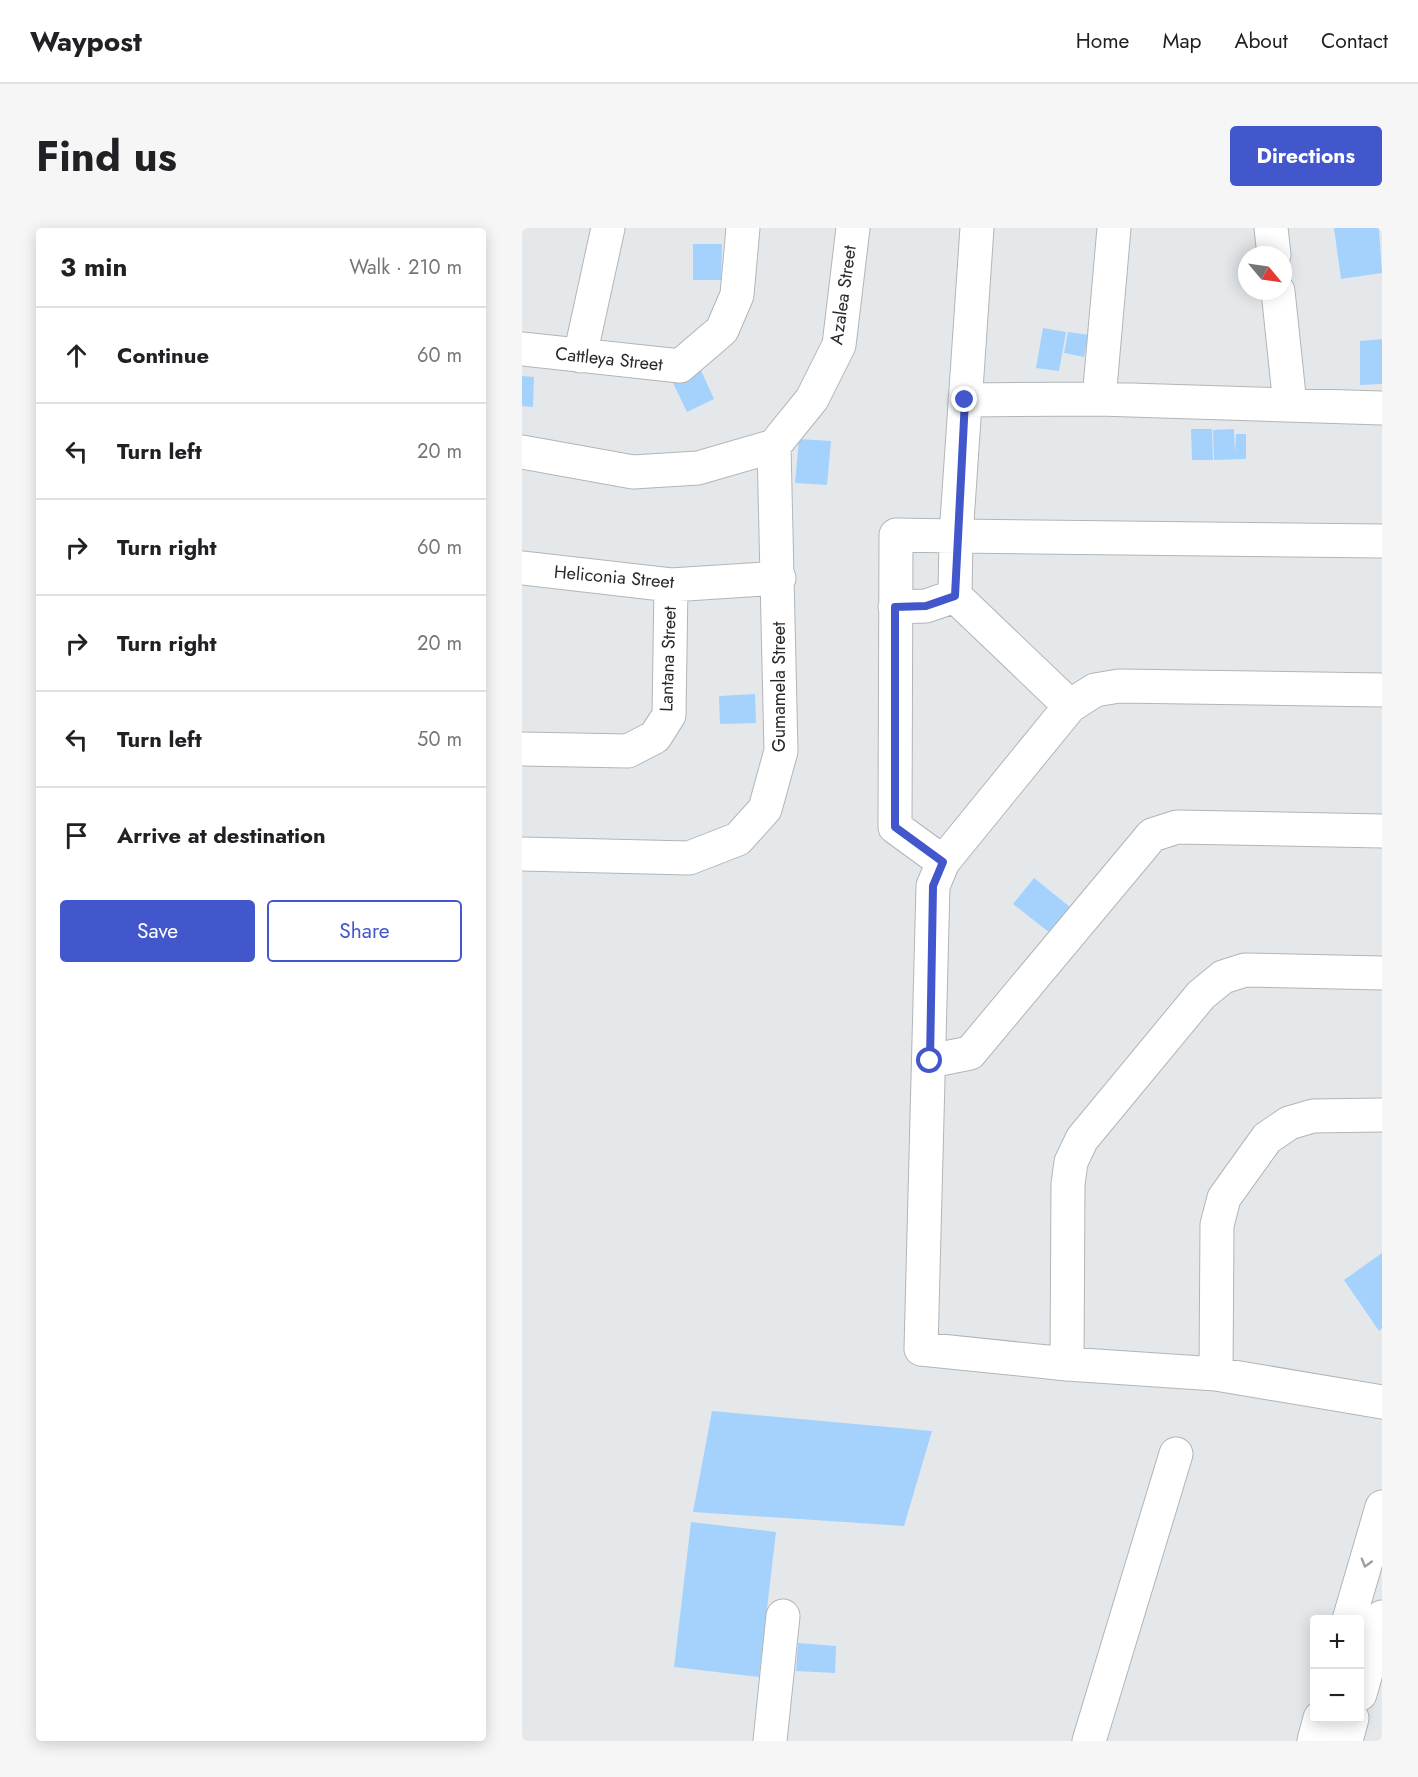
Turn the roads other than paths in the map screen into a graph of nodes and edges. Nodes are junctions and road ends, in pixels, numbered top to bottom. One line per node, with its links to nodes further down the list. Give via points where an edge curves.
1 (608, 228): 10 (street)
2 (742, 228): 10 (street, Cattleya Street, via 737,295 722,330 680,366)
3 (853, 228): 15 (street, Azalea Street, via 839,345 812,399)
4 (977, 228): 12 (street)
5 (1114, 228): 11 (street)
6 (1271, 228): 7 (street)
7 (1273, 246)
8 (1279, 300): 13 (street)
9 (522, 349): 10 (street, Cattleya Street)
10 (580, 356)
11 (1098, 399): 12 (street); 13 (street)
12 (965, 400): 17 (street)
13 (1290, 405): 14 (street)
14 (1382, 408)
15 (774, 446): 16 (street, via 698,468 633,472); 20 (street, Gumamela Street)
16 (522, 452)
17 (956, 536): 18 (street); 22 (street); 23 (street, via 896,535)
18 (1382, 541)
19 (522, 568): 21 (street, Heliconia Street)
20 (779, 578): 21 (street, Heliconia Street); 28 (street, Gumamela Street, via 781,751 765,809 745,831 738,838 689,858)
21 (671, 585): 26 (street, Lantana Street, via 669,715 656,737 628,751)
22 (955, 596): 23 (street, via 926,606); 25 (street)
23 (895, 607): 29 (street, via 895,827)
24 (1382, 690): 25 (street, via 1119,686 1095,690)
25 (1070, 706): 29 (street)
26 (522, 749)
27 (1382, 831): 31 (street, via 1177,827 1152,835 970,1053)
28 (522, 854)
29 (943, 862): 31 (street, via 933,886)
30 (1382, 973): 33 (street, via 1245,970 1223,977 1201,995 1082,1139 1071,1162 1068,1184)
31 (930, 1061): 33 (street, via 921,1349)
32 (1382, 1115): 34 (street, via 1313,1116 1289,1123 1267,1138 1224,1198 1217,1225)
33 (1067, 1364): 34 (street)
34 (1216, 1374): 35 (street)
35 (1382, 1402)
36 (1176, 1454): 45 (street)
37 (1382, 1507): 38 (street, one-way to 38)
38 (1350, 1615)
39 (783, 1616): 44 (street)
40 (1382, 1617): 41 (street)
41 (1364, 1677)
42 (1319, 1723): 46 (street)
43 (1351, 1723): 47 (street)
44 (770, 1741)
45 (1089, 1741)
46 (1314, 1741)
47 (1346, 1741)

